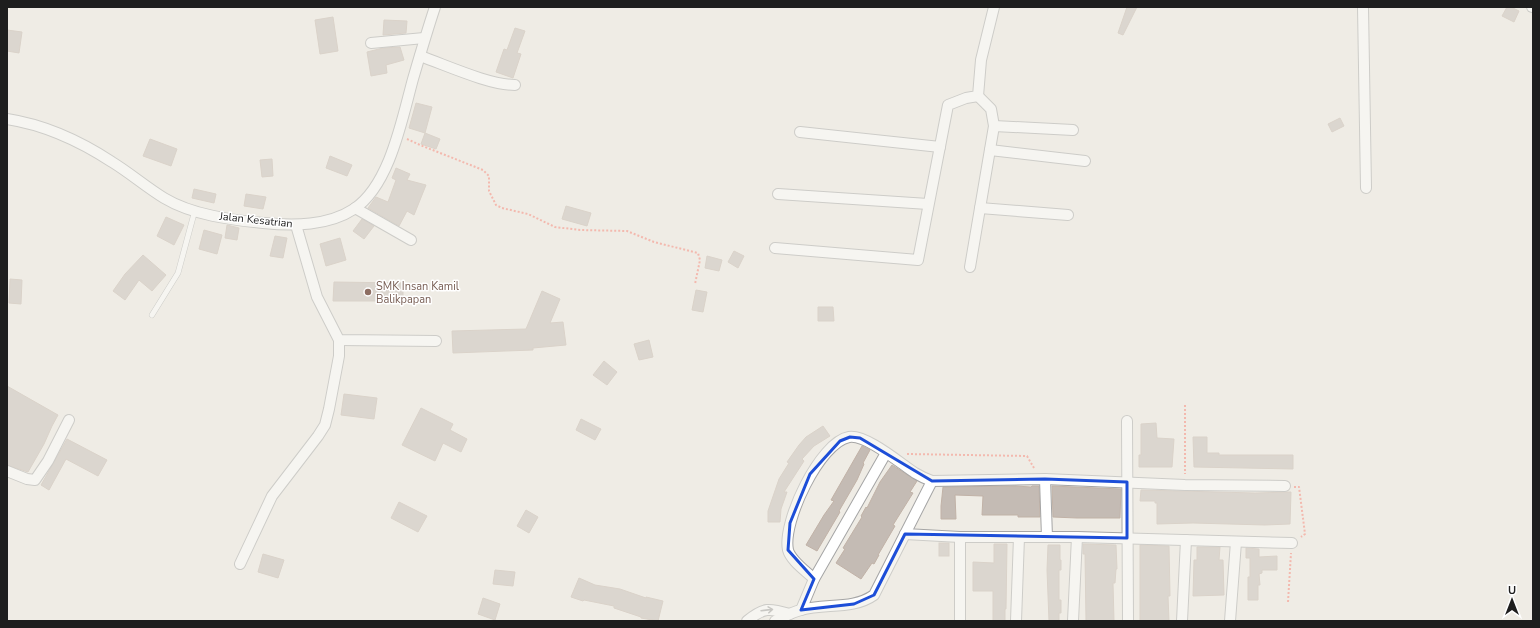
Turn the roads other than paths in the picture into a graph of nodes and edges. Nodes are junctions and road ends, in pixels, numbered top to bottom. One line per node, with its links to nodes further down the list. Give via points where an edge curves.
1 (435, 7): 4 (street, Jalan Kesatrian)
2 (994, 7): 8 (street, via 981,60)
3 (1364, 7): 16 (street)
4 (424, 38): 5 (street); 6 (street, Jalan Kesatrian)
5 (370, 43)
6 (420, 56): 7 (street, via 485,79); 19 (street, Jalan Kesatrian, via 398,135 381,175 367,198)
7 (515, 85)
8 (978, 96): 10 (street, via 991,109); 13 (street, via 948,105)
9 (7, 120): 21 (street, Jalan Kesatrian, via 43,127 66,136 113,162 166,199)
10 (994, 126): 11 (street); 14 (street)
11 (1073, 130)
12 (800, 132): 13 (street)
13 (940, 146): 18 (street)
14 (990, 150): 15 (street); 20 (street)
15 (1085, 161)
16 (1366, 188)
17 (778, 194): 18 (street)
18 (928, 204): 25 (street, via 918,260)
19 (355, 208): 23 (street, Jalan Kesatrian, via 321,222); 24 (street)
20 (980, 208): 22 (street); 26 (street)
21 (194, 210): 23 (street, Jalan Kesatrian, via 232,220); 27 (lane, via 178,273)
22 (1068, 215)
23 (296, 225): 28 (street, via 317,297)
24 (411, 240)
25 (774, 248)
26 (970, 267)
27 (152, 314)
28 (339, 340): 29 (street); 47 (street, via 339,356 324,425 272,496)
29 (436, 341)
30 (69, 420): 33 (street, via 35,480)
31 (1127, 421): 36 (street)
32 (886, 453): 35 (street, via 916,474); 48 (street); 48 (street, via 860,438 850,437 840,441 827,452 810,474 790,523 788,550 792,558)
33 (7, 471)
34 (1043, 479): 35 (street); 36 (street); 41 (street)
35 (932, 481): 38 (street)
36 (1128, 482): 37 (street); 43 (street)
37 (1285, 486)
38 (904, 534): 39 (street); 49 (street, via 874,595 854,604)
39 (960, 537): 40 (street); 53 (street)
40 (1019, 537): 41 (street); 54 (street)
41 (1047, 537): 42 (street)
42 (1077, 537): 43 (street); 55 (street)
43 (1128, 538): 44 (street); 56 (street)
44 (1186, 540): 45 (street); 57 (street)
45 (1236, 542): 46 (street); 58 (street)
46 (1292, 543)
47 (240, 564)
48 (814, 579): 49 (street)
49 (801, 610): 50 (street)
50 (790, 614): 51 (street, one-way to 50, via 765,610 773,609); 52 (street)
51 (747, 621)
52 (775, 621)
53 (960, 621)
54 (1016, 621)
55 (1073, 621)
56 (1128, 621)
57 (1182, 621)
58 (1230, 621)

